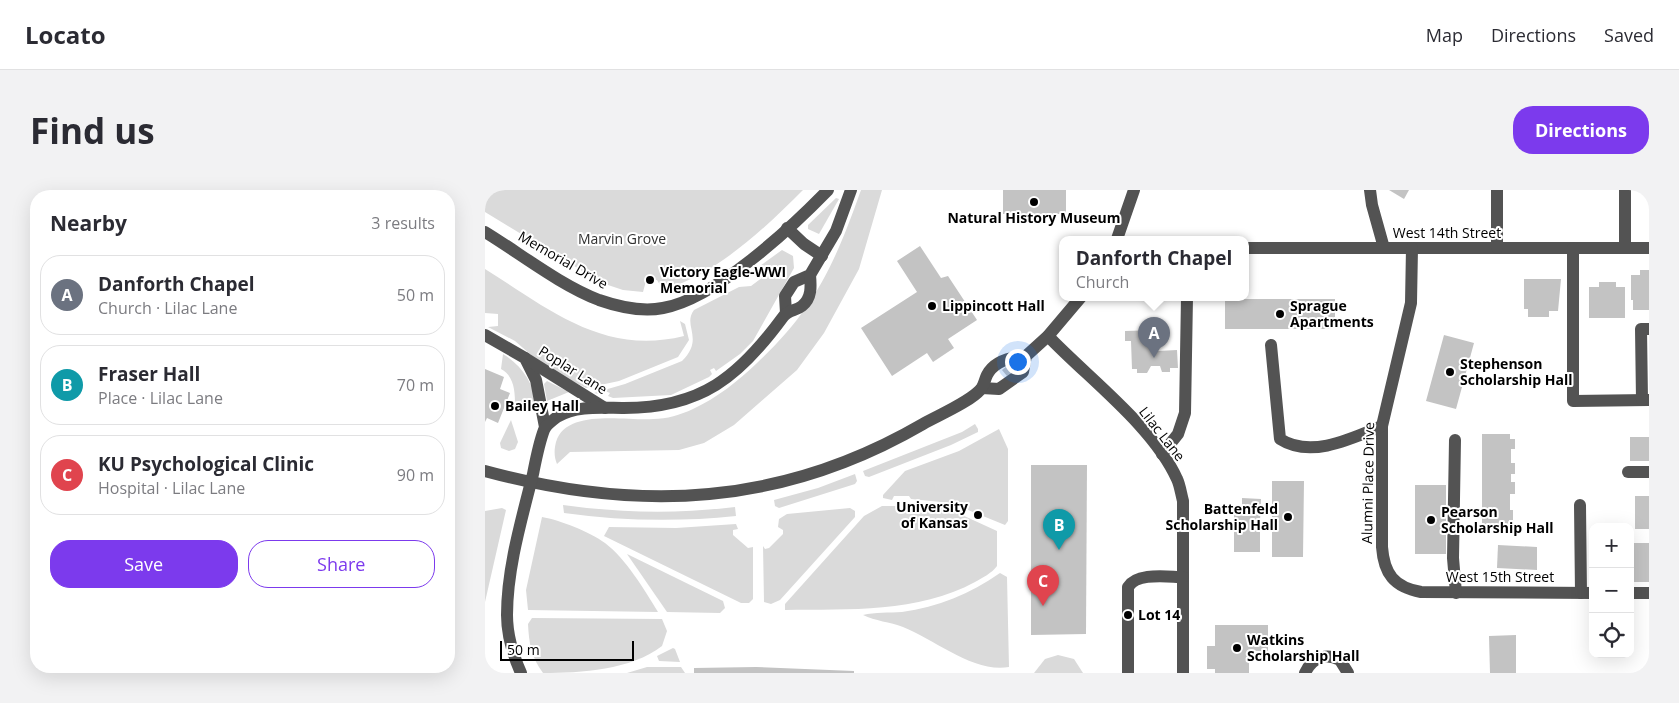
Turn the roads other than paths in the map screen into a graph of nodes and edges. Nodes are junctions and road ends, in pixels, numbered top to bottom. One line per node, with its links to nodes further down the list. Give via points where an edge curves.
1 (828, 190): 7 (street, Memorial Drive)
2 (851, 190): 17 (street)
3 (1133, 190): 9 (street)
4 (1370, 190): 11 (street)
5 (1497, 190): 13 (street)
6 (1625, 190): 15 (street)
7 (787, 228): 8 (street, Memorial Drive, via 759,253 704,292 680,304 642,309 609,303 588,294); 17 (street)
8 (485, 232)
9 (1118, 236)
10 (1249, 248): 11 (street, West 14th Street)
11 (1383, 248): 12 (street, West 14th Street)
12 (1412, 248): 13 (street, West 14th Street); 31 (street, Alumni Place Drive, via 1411,303)
13 (1497, 248): 14 (street, West 14th Street)
14 (1573, 248): 15 (street, West 14th Street); 29 (street, via 1573,400)
15 (1625, 248): 16 (street, West 14th Street)
16 (1649, 248)
17 (822, 256): 18 (street)
18 (810, 275): 21 (street, via 794,282 785,296); 21 (street, via 812,290 802,306)
19 (1078, 301): 24 (street)
20 (1187, 301): 34 (street, via 1185,413 1178,434)
21 (786, 313): 30 (street, via 760,348 708,391 661,407)
22 (1649, 329): 29 (street, via 1641,329)
23 (485, 335): 27 (street, Poplar Lane)
24 (1048, 336): 26 (street); 34 (street, Lilac Lane, via 1133,419)
25 (1271, 345): 31 (street, via 1280,439 1290,446 1329,445)
26 (1026, 356): 28 (street, via 1009,357 988,372); 28 (street, via 1023,372 999,389)
27 (525, 358): 30 (street, Poplar Lane); 32 (street, Poplar Lane, via 536,380)
28 (982, 388): 38 (street, via 890,442 825,469 765,486 698,496 638,497)
29 (1645, 400)
30 (605, 408): 32 (street, via 573,410)
31 (1382, 426): 41 (street, Alumni Place Drive, via 1382,556 1391,577)
32 (545, 427): 38 (street)
33 (1455, 440): 42 (street, via 1453,558)
34 (1162, 454): 40 (street, Lilac Lane, via 1177,479 1183,501)
35 (485, 472): 38 (street)
36 (1628, 472): 37 (street)
37 (1649, 472)
38 (531, 482): 46 (street, via 510,583 507,615 515,660)
39 (1580, 505): 43 (street)
40 (1183, 577): 47 (street, via 1138,578 1131,582 1128,588); 48 (street, Lilac Lane)
41 (1408, 590): 42 (street, West 15th Street)
42 (1456, 592): 43 (street, West 15th Street)
43 (1587, 593)
44 (1634, 593): 45 (street)
45 (1649, 593)
46 (521, 673)
47 (1128, 673)
48 (1183, 673)
49 (1305, 673): 50 (street, via 1313,660 1327,656 1340,660)
50 (1348, 673)

